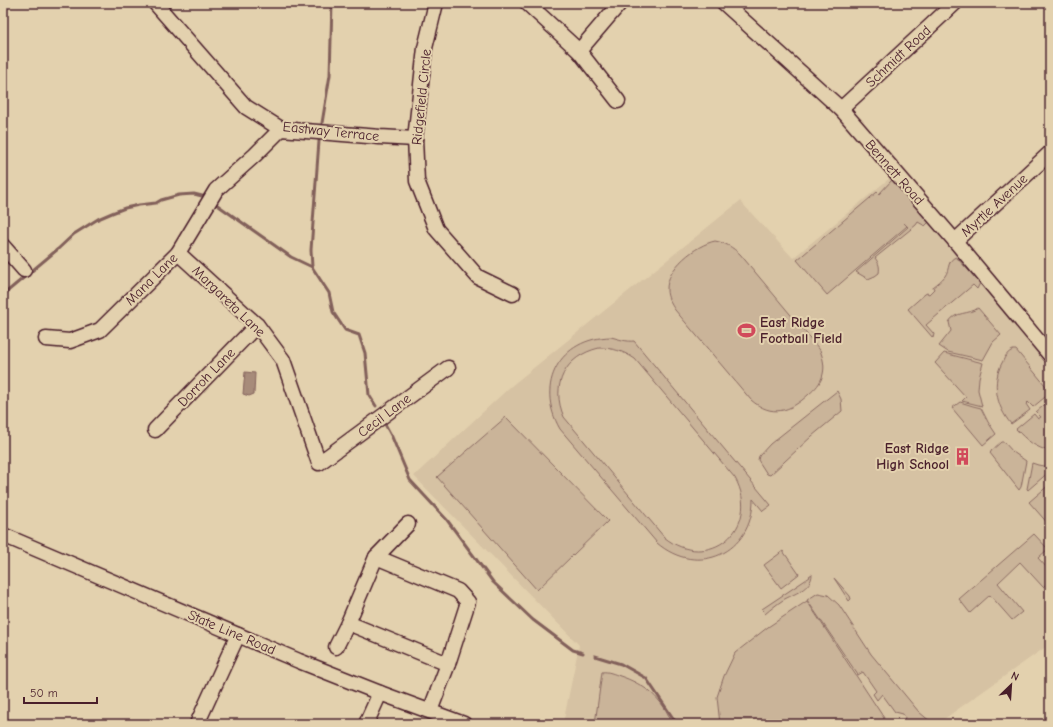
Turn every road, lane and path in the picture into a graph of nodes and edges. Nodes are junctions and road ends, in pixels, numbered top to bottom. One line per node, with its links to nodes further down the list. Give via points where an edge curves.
1 (156, 3): 10 (street, Eastway Terrace, via 246,107)
2 (436, 3): 11 (street, Ridgefield Circle, via 425,48)
3 (527, 3): 7 (street)
4 (620, 3): 7 (street)
5 (724, 3): 9 (street, Bennett Road)
6 (955, 3): 9 (street, Schmidt Road)
7 (579, 51): 8 (street)
8 (618, 101)
9 (841, 109): 13 (street, Bennett Road)
10 (281, 129): 11 (street, Eastway Terrace); 15 (street, Mana Lane, via 216,190)
11 (415, 139): 17 (street, Ridgefield Circle, via 417,181 436,229 478,277)
12 (1050, 153): 13 (street, Myrtle Avenue)
13 (955, 241): 20 (street, Bennett Road)
14 (3, 246): 16 (street)
15 (178, 253): 18 (street, Margareta Lane); 19 (street, Mana Lane, via 100,330 70,341)
16 (24, 270)
17 (513, 294)
18 (257, 325): 22 (street, Dorroh Lane); 23 (street, Margareta Lane, via 283,360)
19 (46, 339)
20 (1050, 355)
21 (448, 368): 23 (street, Cecil Lane)
22 (155, 430)
23 (320, 463)
24 (408, 524): 26 (street)
25 (3, 535): 28 (street, State Line Road)
26 (376, 557): 27 (street); 30 (street, via 458,591 468,602)
27 (348, 623): 29 (street); 30 (street)
28 (238, 635): 31 (street, State Line Road); 33 (street)
29 (336, 647)
30 (448, 664): 32 (street)
31 (380, 693): 32 (street, State Line Road); 34 (street)
32 (430, 711): 35 (street, State Line Road)
33 (197, 724)
34 (366, 724)
35 (464, 724)

